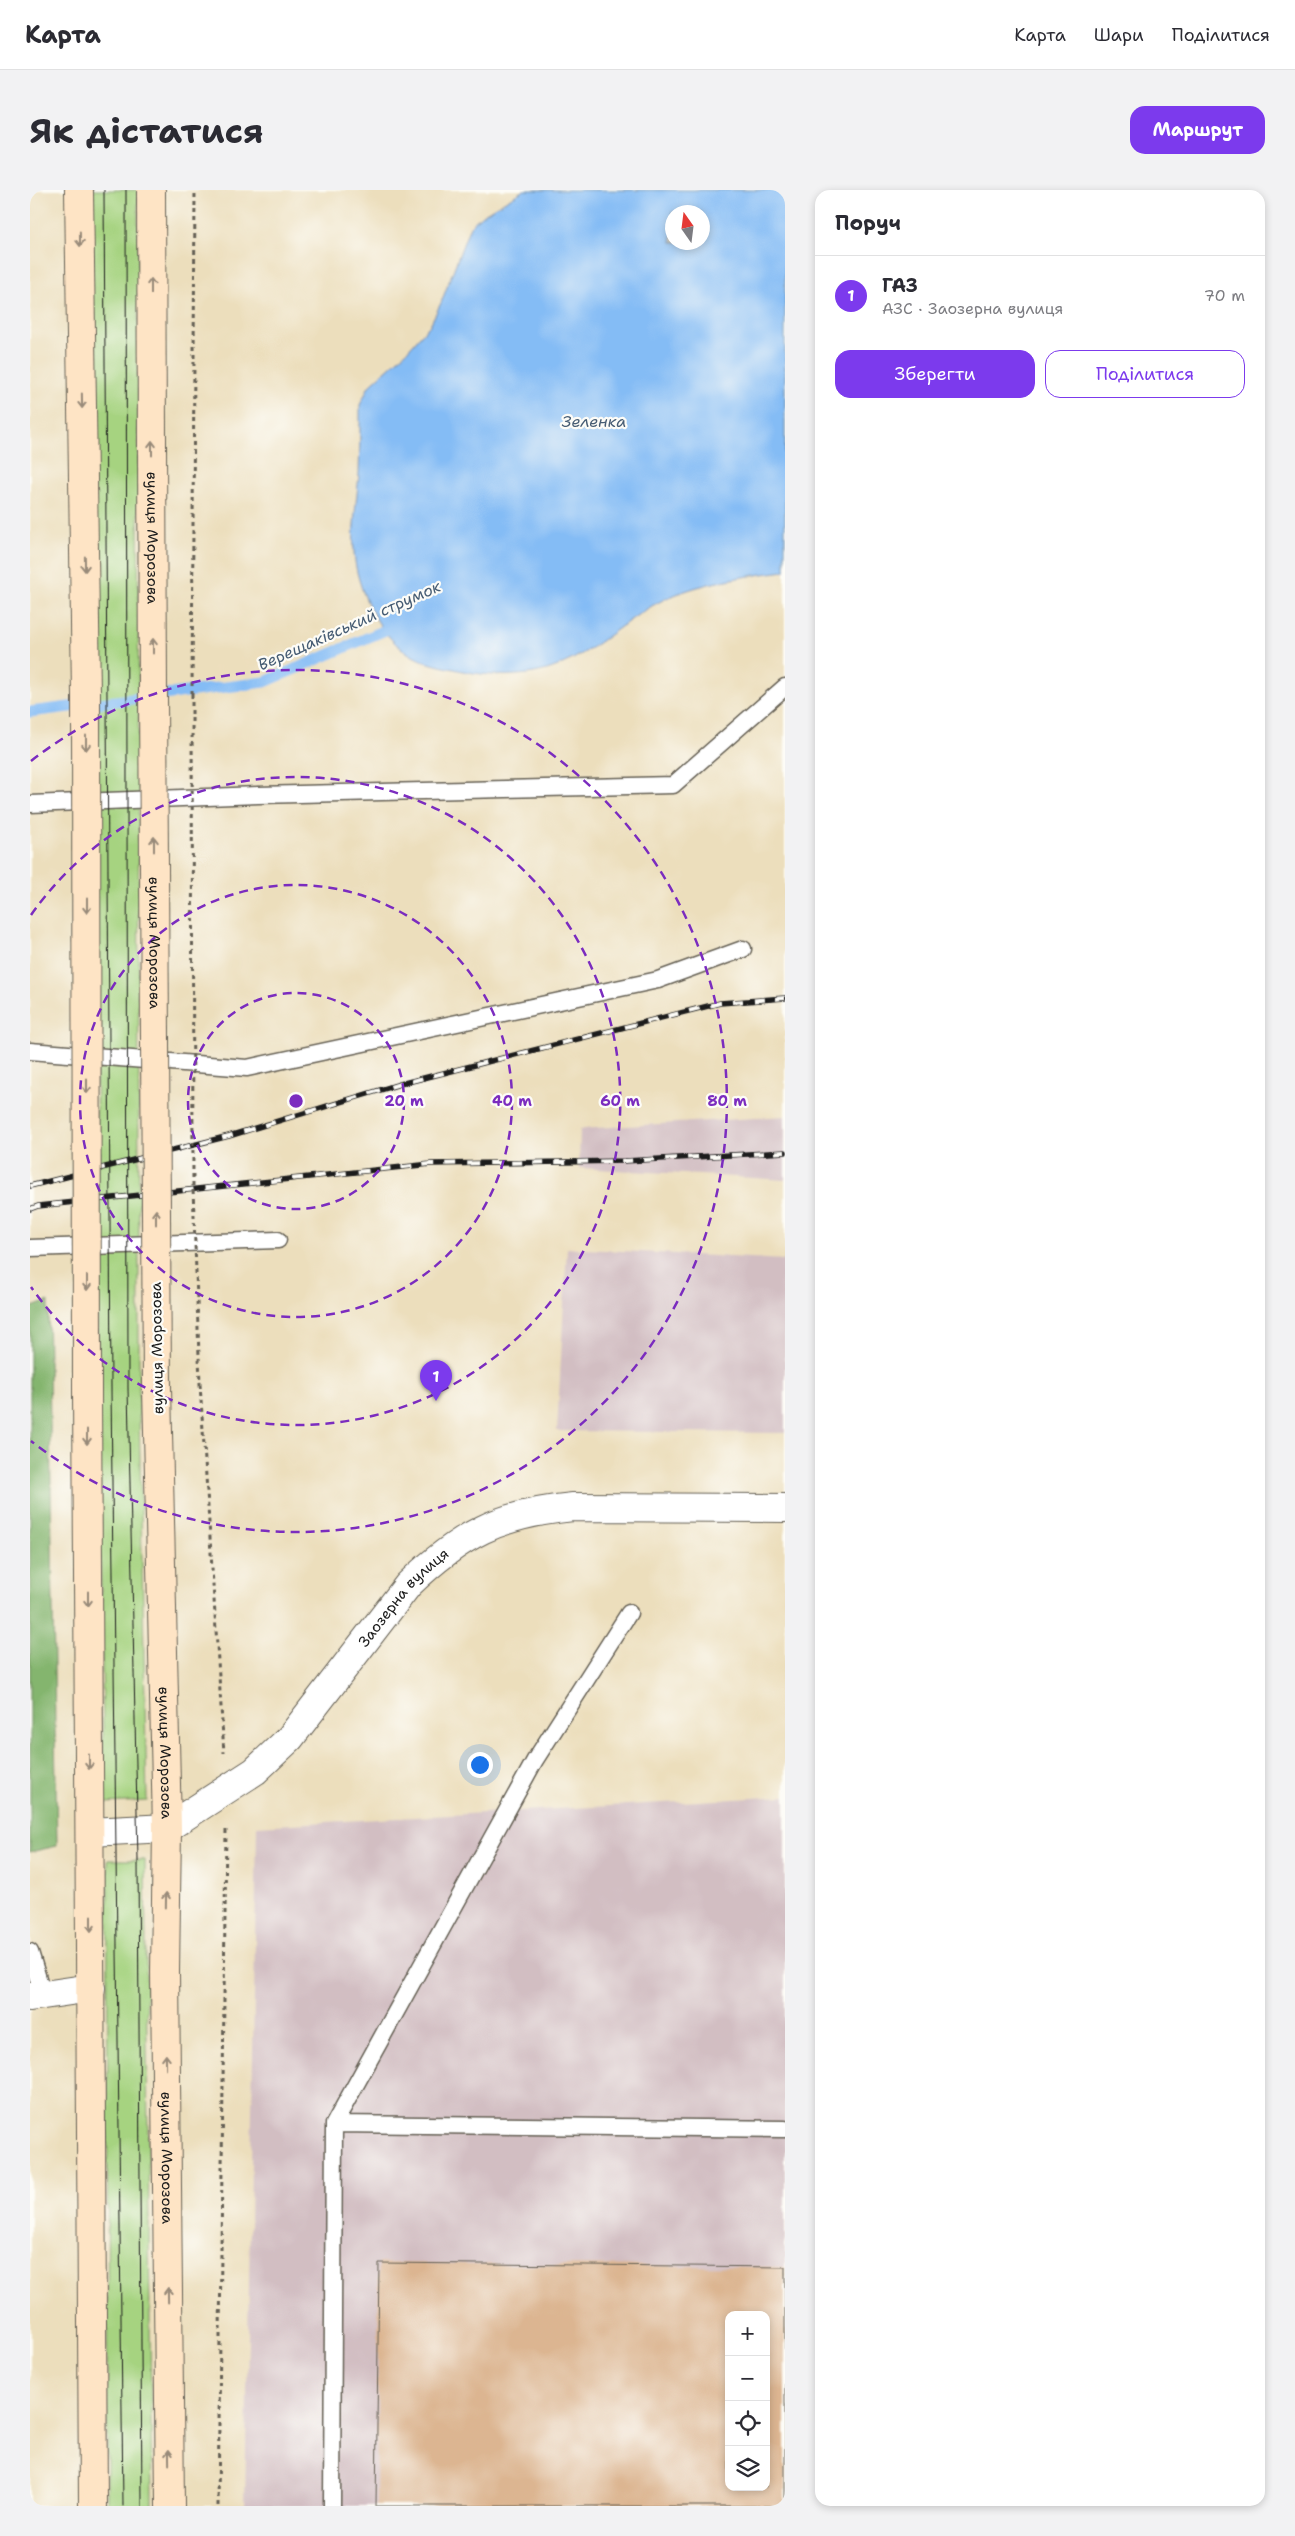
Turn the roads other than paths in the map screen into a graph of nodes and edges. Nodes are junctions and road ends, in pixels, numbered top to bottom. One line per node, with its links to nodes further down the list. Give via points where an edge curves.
1 (79, 190): 12 (main road, one-way to 12, bridge, via 86,695)
2 (151, 190): 11 (main road, вулиця Морозова, one-way to 2, bridge, via 157,1388)
3 (785, 687): 4 (lane, via 673,785)
4 (30, 804)
5 (743, 949): 6 (lane, via 658,980 247,1068)
6 (30, 1051)
7 (278, 1240): 8 (lane)
8 (30, 1248)
9 (785, 1508): 11 (street, Заозерна вулиця, via 572,1507 533,1512 486,1526 432,1562 408,1585 290,1738 255,1771)
10 (629, 1613): 16 (lane, via 535,1760)
11 (167, 1828): 12 (street); 19 (main road, вулиця Морозова, one-way to 11, via 165,1972)
12 (90, 1832): 14 (main road, one-way to 14)
13 (30, 1952): 15 (lane)
14 (91, 1988): 15 (street); 18 (main road)
15 (36, 1996)
16 (334, 2124): 17 (lane); 20 (lane)
17 (785, 2129)
18 (93, 2506)
19 (170, 2506)
20 (332, 2506)

